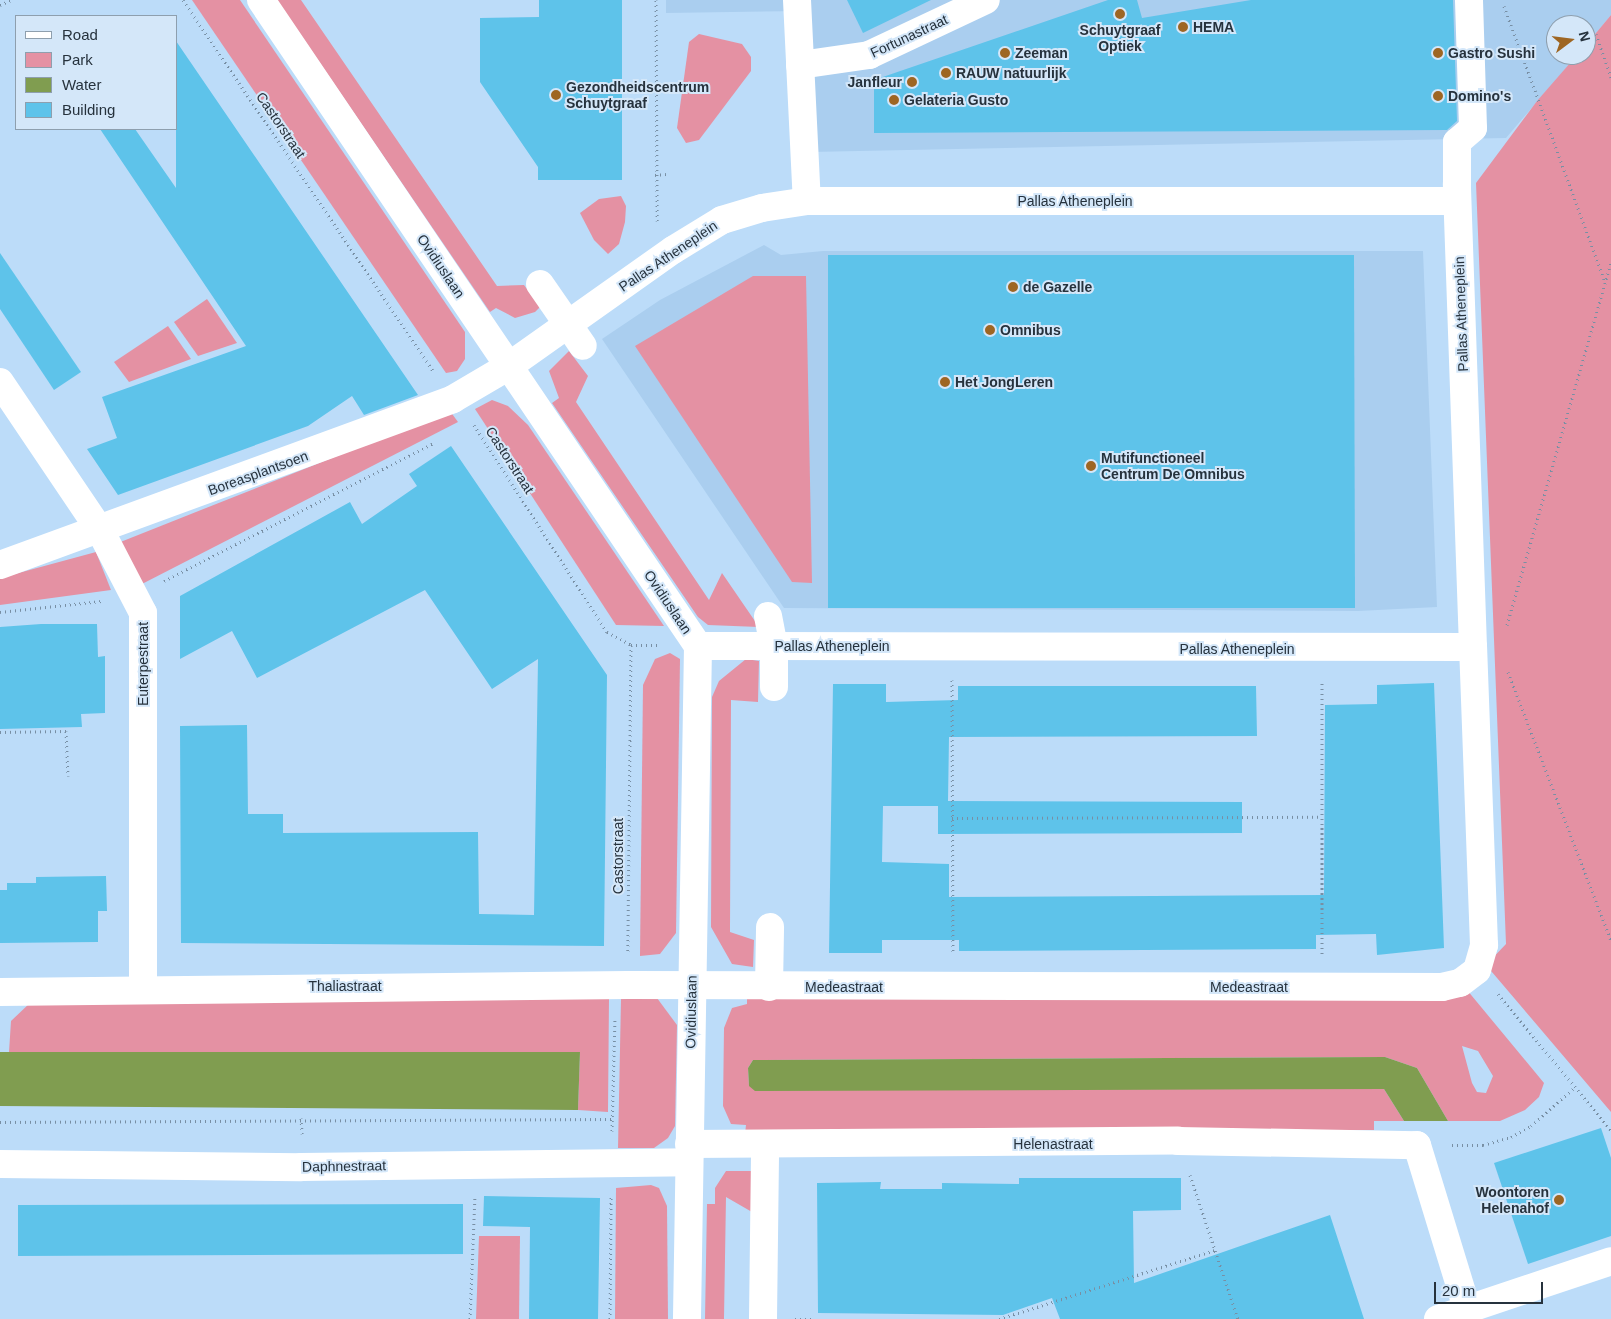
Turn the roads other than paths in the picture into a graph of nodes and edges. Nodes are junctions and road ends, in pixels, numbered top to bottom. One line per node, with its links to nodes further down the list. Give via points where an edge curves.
1 (261, 0): 10 (street, Ovidiuslaan)
2 (797, 0): 5 (street)
3 (986, 0): 5 (street, Fortunastraat, via 869,56)
4 (1469, 0): 7 (street, via 1473,128 1457,142)
5 (800, 65): 6 (street)
6 (807, 201): 7 (street, Pallas Atheneplein); 9 (street, Pallas Atheneplein, via 722,220 673,250)
7 (1457, 201): 17 (street, Pallas Atheneplein)
8 (540, 284): 9 (street)
9 (576, 335): 10 (street, Pallas Atheneplein)
10 (509, 366): 12 (street, Boreasplantsoen, via 453,399); 15 (street, Ovidiuslaan)
11 (0, 382): 12 (street, Euterpestraat)
12 (100, 530): 13 (street, Boreasplantsoen); 21 (street, Euterpestraat, via 143,613)
13 (0, 565)
14 (768, 616): 16 (street)
15 (698, 646): 16 (street, Pallas Atheneplein); 20 (street, Ovidiuslaan)
16 (774, 646): 17 (street, Pallas Atheneplein); 18 (street)
17 (1473, 647): 22 (street, Medeastraat, via 1484,945 1477,970 1460,983 1442,987)
18 (774, 687)
19 (770, 927): 22 (street)
20 (691, 986): 21 (street, Thaliastraat); 22 (street, Medeastraat); 25 (street, Ovidiuslaan)
21 (144, 987): 23 (street, Thaliastraat)
22 (769, 987)
23 (0, 992)
24 (765, 1145): 25 (street, Helenastraat); 28 (street, Helenastraat, via 1178,1141 1417,1145); 30 (street)
25 (689, 1153): 26 (street, Daphnestraat, via 301,1167); 29 (street, Ovidiuslaan)
26 (0, 1164)
27 (1611, 1261): 28 (street)
28 (1467, 1309): 31 (street)
29 (688, 1319)
30 (763, 1319)
31 (1438, 1319)

